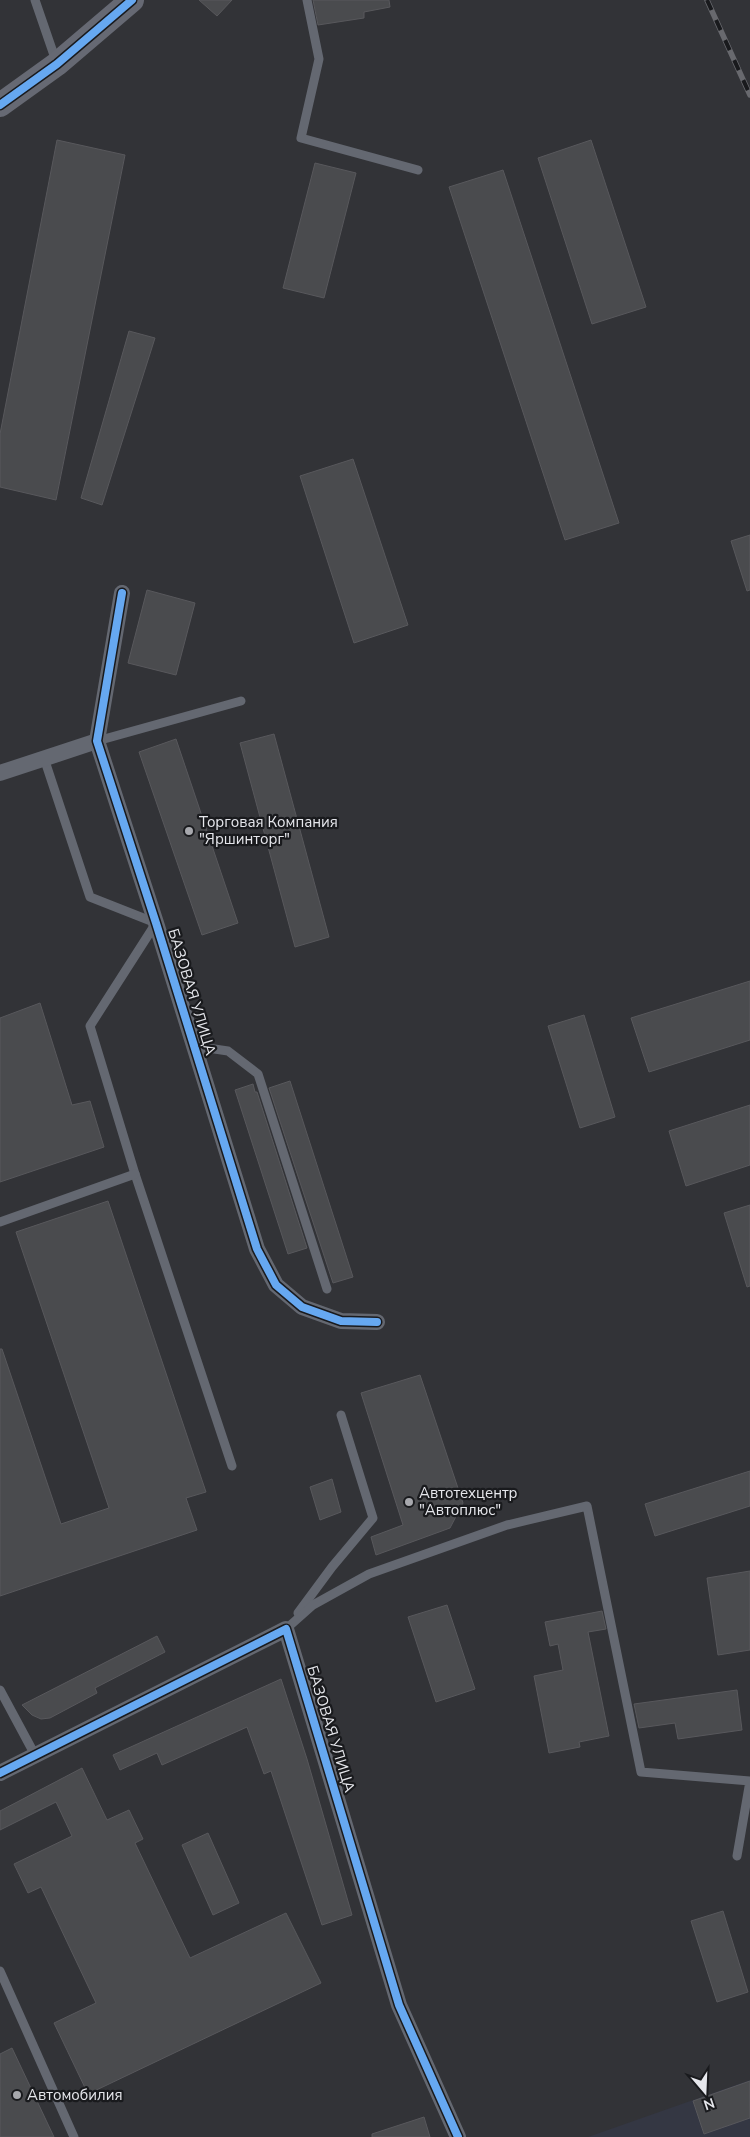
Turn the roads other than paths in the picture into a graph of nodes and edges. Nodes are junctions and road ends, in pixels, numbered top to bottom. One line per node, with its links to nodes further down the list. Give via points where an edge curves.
1 (35, 0): 4 (lane)
2 (132, 0): 4 (street)
3 (307, 0): 6 (lane, via 319,59 301,138)
4 (58, 64): 5 (street)
5 (0, 104)
6 (418, 170)
7 (122, 594): 9 (street, БАЗОВАЯ УЛИЦА)
8 (241, 701): 9 (lane)
9 (97, 740): 10 (street); 12 (street, БАЗОВАЯ УЛИЦА)
10 (44, 758): 11 (street); 12 (lane, via 90,897)
11 (0, 773)
12 (156, 923): 13 (street, БАЗОВАЯ УЛИЦА); 14 (lane, via 90,1026)
13 (194, 1046): 16 (lane, via 228,1051 258,1074); 17 (street, БАЗОВАЯ УЛИЦА, via 257,1249 276,1284 302,1307 341,1321)
14 (135, 1174): 15 (lane); 19 (lane)
15 (0, 1222)
16 (327, 1289)
17 (377, 1322)
18 (342, 1415): 20 (lane, via 373,1518)
19 (232, 1466)
20 (286, 1629): 22 (street); 24 (lane, via 313,1605 369,1574 507,1525 587,1506 640,1772 750,1781); 27 (street, БАЗОВАЯ УЛИЦА, via 399,2005)
21 (0, 1690): 22 (lane)
22 (35, 1755): 23 (street)
23 (0, 1773)
24 (737, 1856)
25 (0, 1970): 26 (lane)
26 (74, 2137)
27 (458, 2137)

